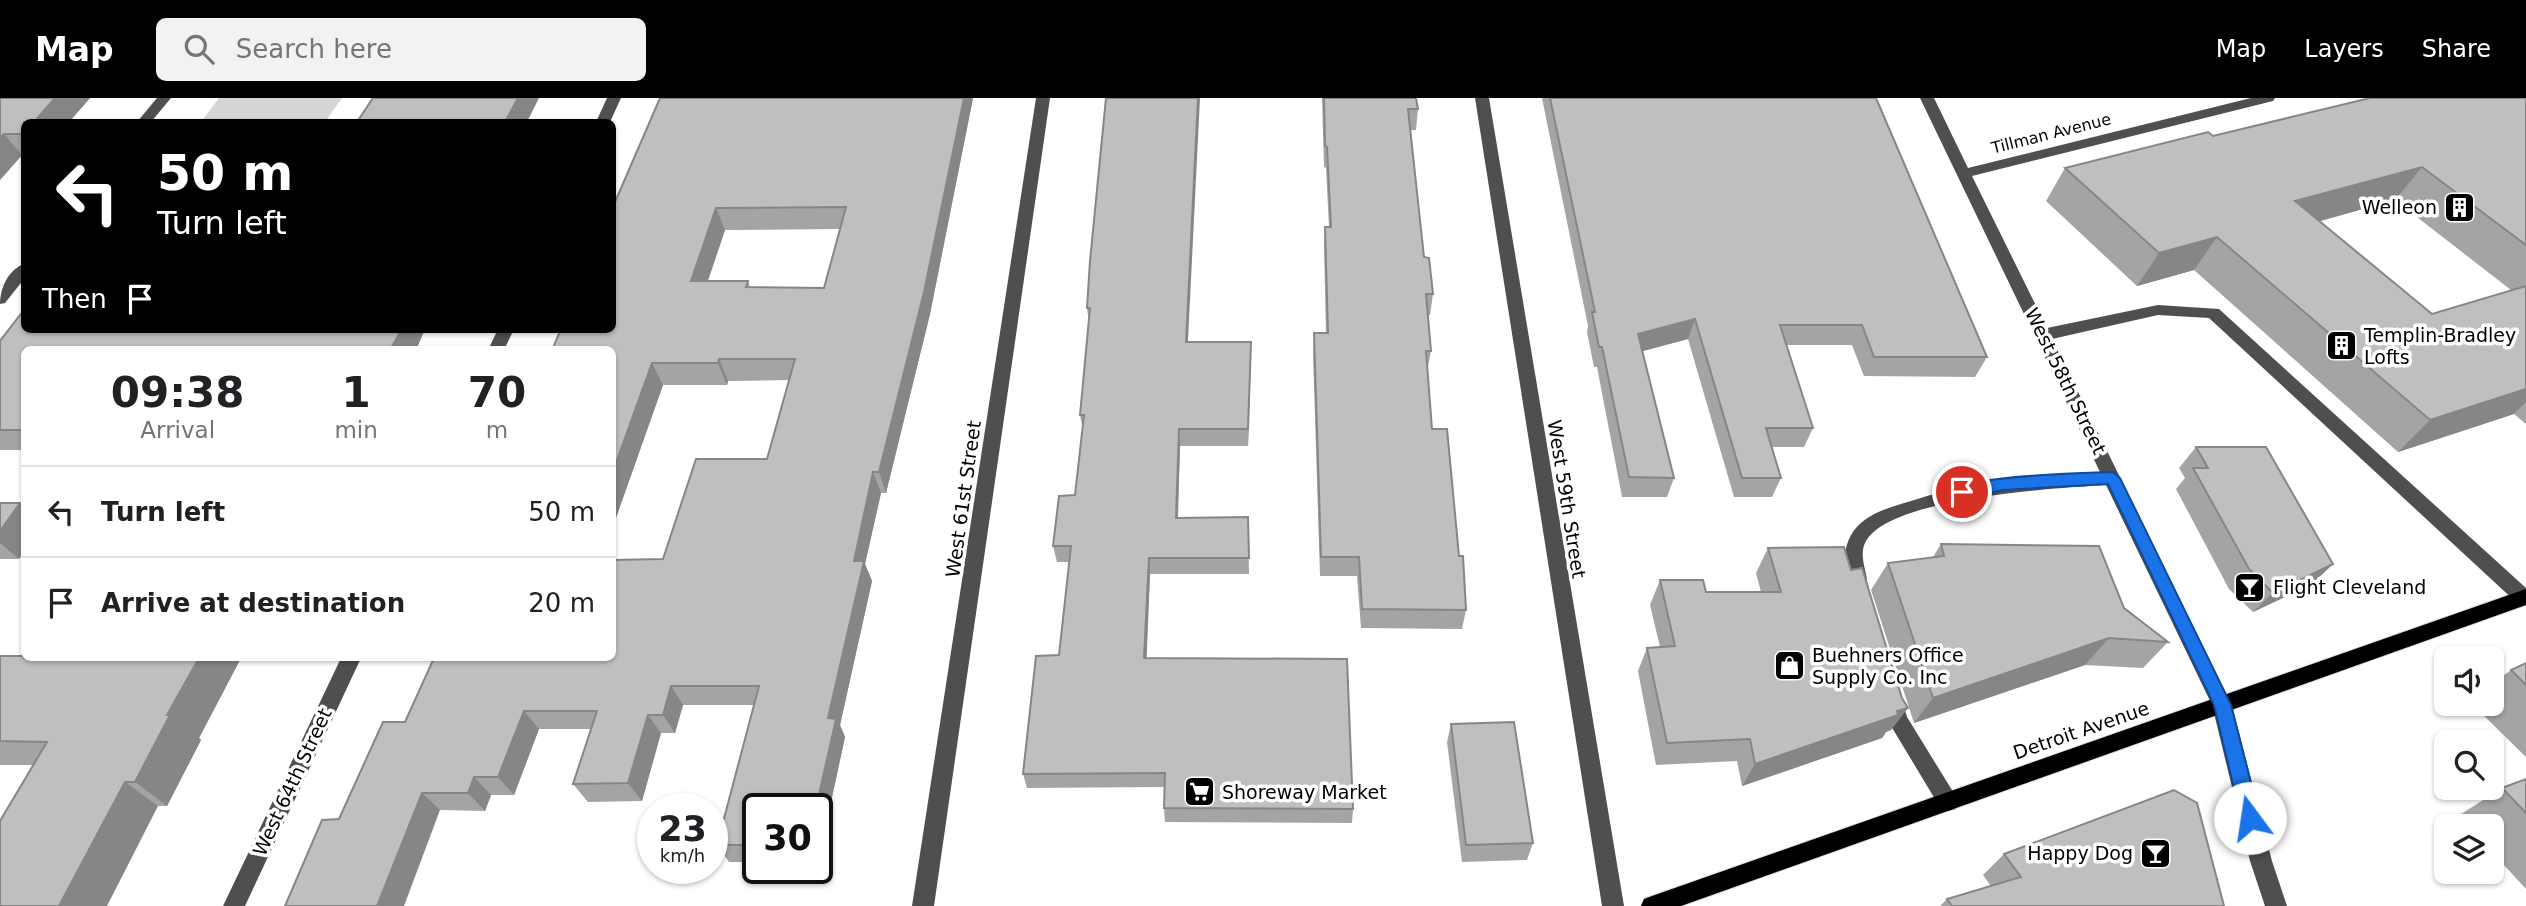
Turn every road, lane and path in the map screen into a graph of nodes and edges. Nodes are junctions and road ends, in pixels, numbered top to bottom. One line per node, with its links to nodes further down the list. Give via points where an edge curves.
1 (164, 98): 7 (street)
2 (614, 98): 8 (street)
3 (1043, 98): 21 (street, West 61st Street)
4 (1482, 98): 22 (street, West 59th Street)
5 (1927, 98): 9 (street, West 58th Street)
6 (2267, 98): 9 (street, Tillman Avenue)
7 (146, 119)
8 (604, 119)
9 (1965, 173): 12 (street, West 58th Street)
10 (21, 273): 11 (street)
11 (0, 299)
12 (2043, 335): 13 (street, West 58th Street); 14 (street, via 2158,310 2213,313)
13 (2113, 478): 15 (street, via 2003,484 1941,497 1872,522 1857,540 1852,566); 18 (street, West 58th Street)
14 (2525, 598): 18 (main road, Detroit Avenue)
15 (1864, 605)
16 (350, 661): 20 (street, West 64th Street)
17 (1887, 682): 19 (street, via 1898,720)
18 (2222, 705): 19 (main road, Detroit Avenue); 24 (street, West 58th Street)
19 (1948, 802): 23 (main road, Detroit Avenue)
20 (234, 906)
21 (923, 906)
22 (1613, 906)
23 (1651, 906)
24 (2276, 906)

